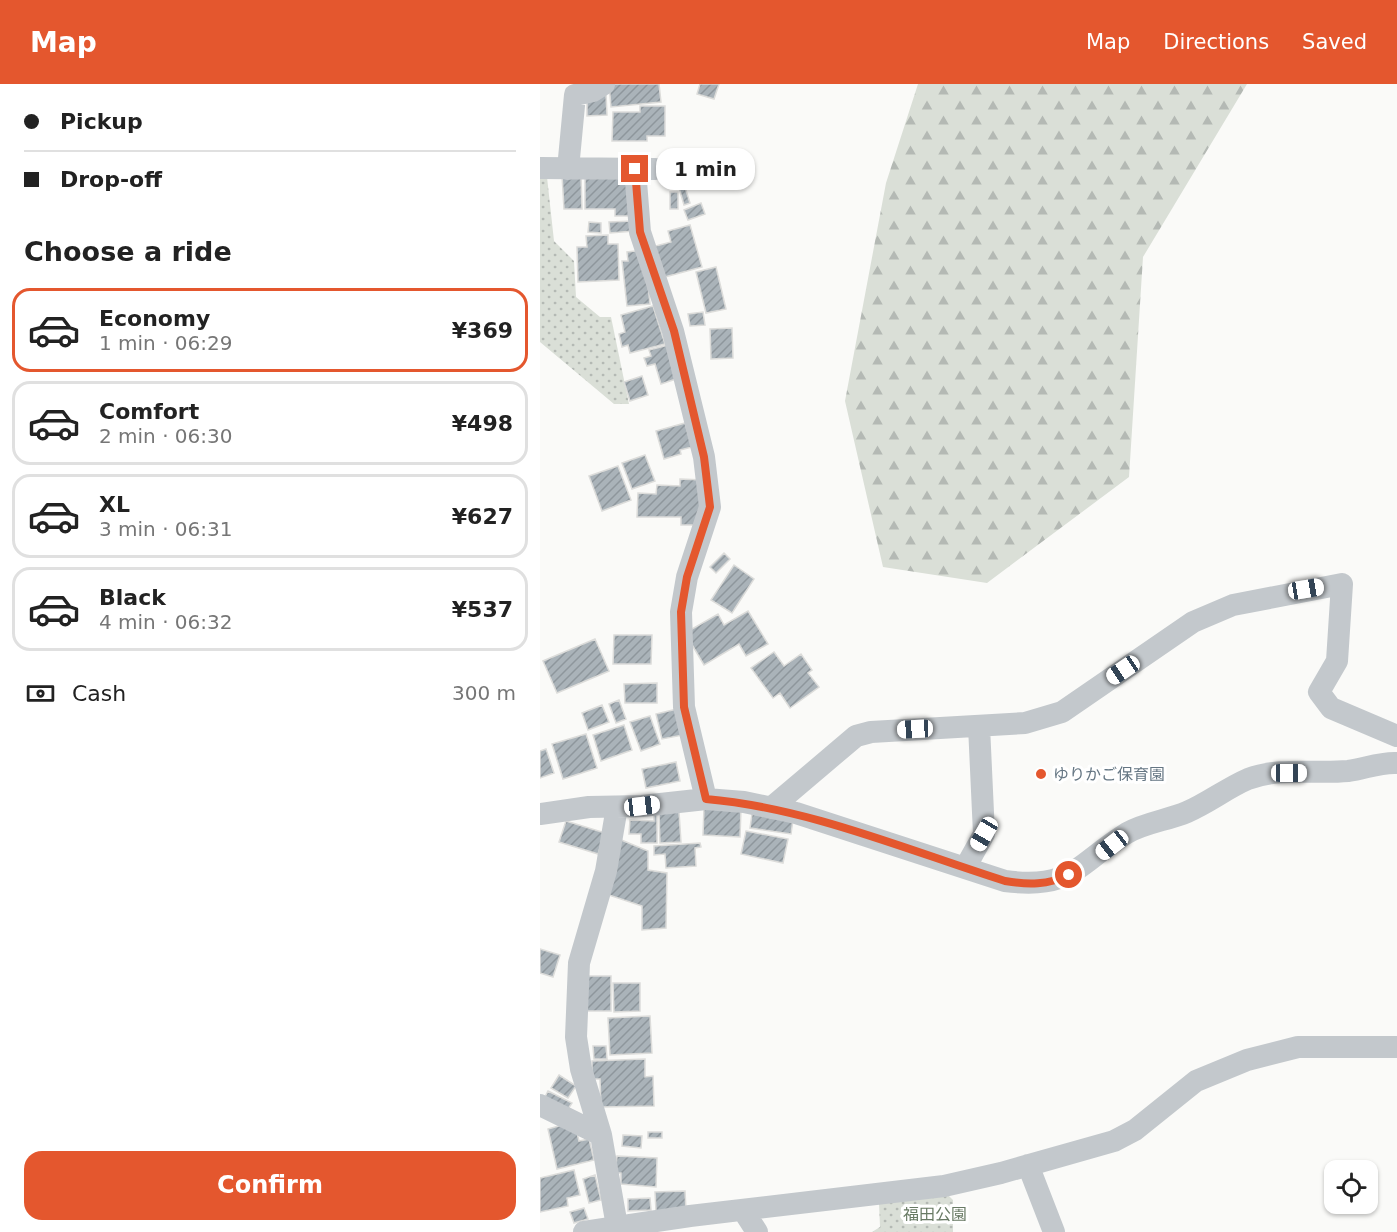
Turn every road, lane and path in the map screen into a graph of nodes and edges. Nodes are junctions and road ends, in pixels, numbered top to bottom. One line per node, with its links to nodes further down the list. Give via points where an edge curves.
1 (604, 84): 3 (street, via 575,95)
2 (540, 168): 3 (street)
3 (568, 169): 7 (street, via 645,169 640,232 674,331 704,457 710,507 687,577 681,612 684,707)
4 (979, 726): 5 (street, via 1025,723 1062,712 1193,622 1233,605 1342,584 1337,661 1320,692 1331,708); 9 (street, via 856,736); 11 (street, via 984,834)
5 (1397, 736)
6 (1397, 763): 11 (street, via 1380,762 1322,773 1272,773 1248,779 1188,811 1128,833 1081,870 1058,880 1022,884)
7 (706, 799): 8 (street); 9 (street)
8 (618, 807): 10 (street); 14 (street, via 606,872 579,963 577,998 576,1037 581,1069)
9 (771, 808): 11 (street)
10 (540, 814)
11 (964, 868)
12 (1397, 1047): 15 (street, via 1298,1047 1247,1060 1196,1081 1114,1142)
13 (540, 1105): 14 (street)
14 (601, 1135): 17 (street)
15 (1028, 1165): 16 (street, via 944,1186); 20 (street)
16 (743, 1210): 17 (street); 19 (street)
17 (617, 1229): 18 (street)
18 (584, 1232)
19 (757, 1232)
20 (1054, 1232)

